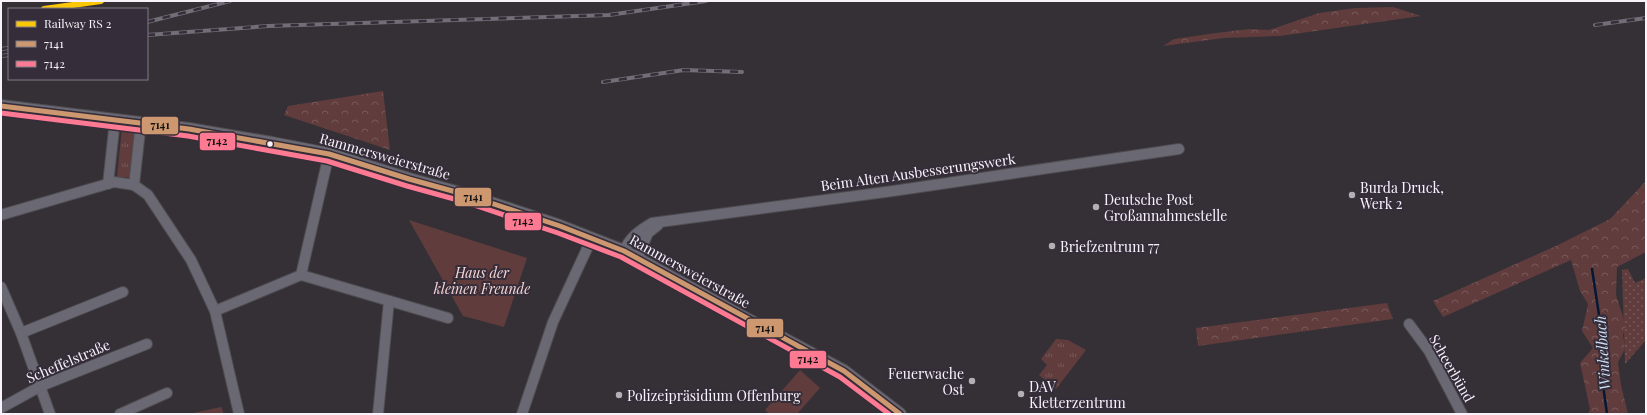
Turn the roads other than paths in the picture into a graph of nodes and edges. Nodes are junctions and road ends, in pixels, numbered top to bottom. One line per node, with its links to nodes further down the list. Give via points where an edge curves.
1 (1, 106): 2 (street, Rammersweierstraße)
2 (115, 120): 3 (street, Rammersweierstraße); 6 (street)
3 (141, 122): 5 (street, Rammersweierstraße); 7 (street)
4 (1179, 149): 9 (street, Beim Alten Ausbesserungswerk)
5 (329, 154): 10 (street, Rammersweierstraße, via 467,194); 13 (street)
6 (108, 184): 7 (street, via 114,182); 8 (street)
7 (134, 185): 17 (street, via 148,195 164,218 191,260)
8 (1, 215)
9 (661, 222): 11 (street, Beim Alten Ausbesserungswerk, via 652,223 640,230 627,243); 12 (street, via 648,233)
10 (592, 238): 11 (street, Rammersweierstraße); 29 (street, via 553,322)
11 (624, 251): 12 (street, Rammersweierstraße)
12 (637, 259): 30 (street, Rammersweierstraße, via 844,371)
13 (301, 276): 16 (street); 17 (street)
14 (1, 287): 20 (street)
15 (123, 292): 20 (street)
16 (388, 301): 18 (street); 28 (street)
17 (215, 311): 27 (street)
18 (448, 318)
19 (1409, 324): 31 (street, Scheerbünd, via 1429,351)
20 (21, 333): 22 (street)
21 (147, 344): 22 (street, Scheffelstraße)
22 (41, 386): 24 (street, Scheffelstraße); 25 (street)
23 (167, 393): 26 (street)
24 (1, 408)
25 (50, 414)
26 (120, 414)
27 (239, 414)
28 (378, 414)
29 (522, 414)
30 (900, 414)
31 (1462, 414)

